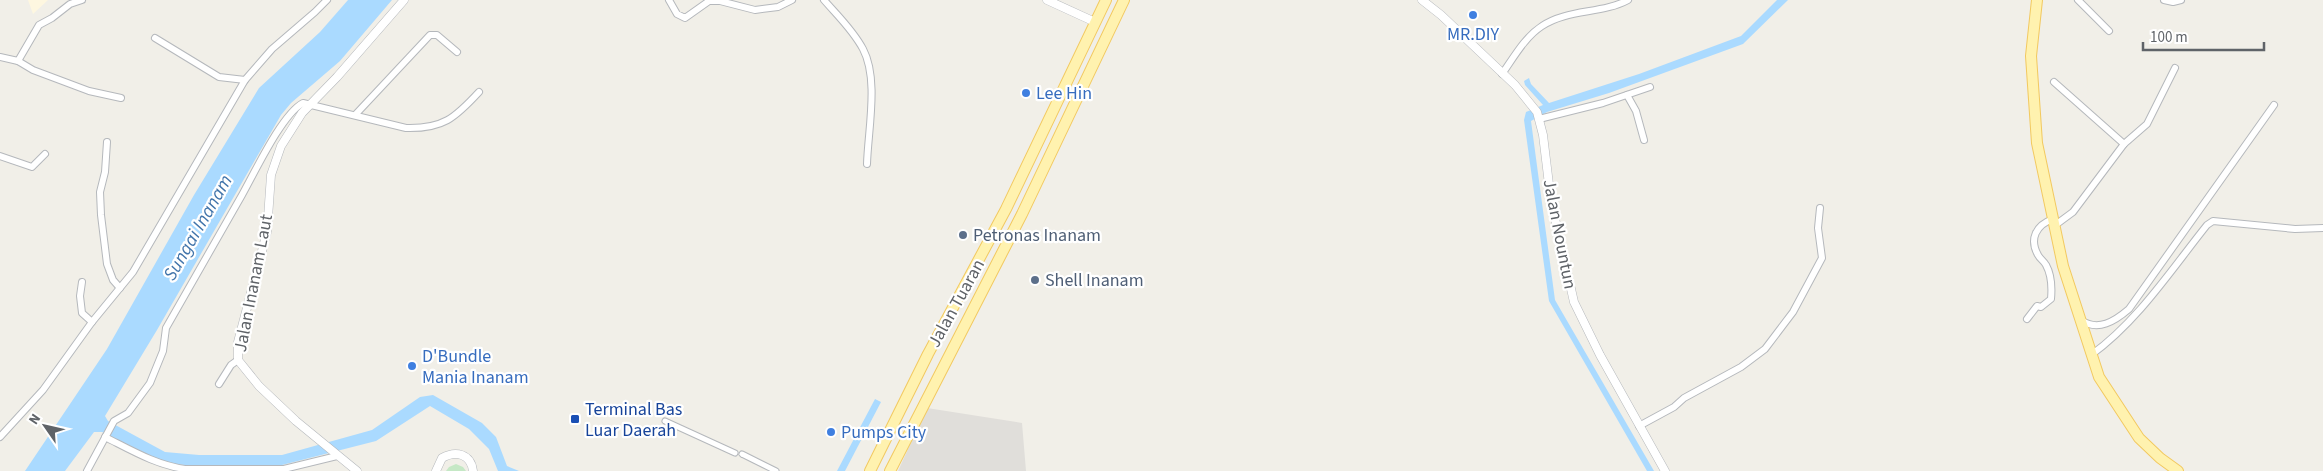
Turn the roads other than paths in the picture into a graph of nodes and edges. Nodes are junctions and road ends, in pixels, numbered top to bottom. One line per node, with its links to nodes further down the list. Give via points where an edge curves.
1 (82, 0): 23 (street, via 70,4 39,25)
2 (327, 0): 26 (street, via 272,49)
3 (404, 0): 32 (street, Jalan Inanam Laut)
4 (669, 0): 5 (street, via 677,14 685,18 709,1 755,10 778,8)
5 (792, 0)
6 (824, 0): 41 (street, via 864,50 871,95)
7 (1047, 0): 18 (street)
8 (1106, 0): 18 (main road, Jalan Tuaran)
9 (1124, 0): 66 (main road, Jalan Tuaran, via 1028,204)
10 (1422, 0): 17 (street, Jalan Nountun)
11 (1433, 0): 17 (street, Jalan Nountun)
12 (1628, 0): 25 (street, via 1543,25 1529,36)
13 (2037, 0): 43 (main road, via 2031,56 2036,144)
14 (2078, 0): 19 (street)
15 (2164, 0): 16 (street)
16 (2181, 0)
17 (1441, 15): 25 (street, Jalan Nountun)
18 (1095, 22): 65 (main road, Jalan Tuaran, via 1006,209)
19 (2109, 31)
20 (154, 38): 26 (street, via 219,77)
21 (457, 52): 34 (street, via 437,35 430,36)
22 (0, 56): 23 (street)
23 (18, 61): 31 (street, via 89,91)
24 (2175, 68): 38 (street, via 2153,115)
25 (1502, 74): 35 (street, Jalan Nountun, via 1533,106)
26 (245, 80): 46 (street, via 153,241)
27 (2054, 82): 38 (street)
28 (1650, 86): 30 (street)
29 (479, 92): 34 (street, via 453,119 428,127 406,128)
30 (1627, 95): 35 (street); 36 (street, via 1636,111)
31 (118, 98)
32 (311, 105): 34 (street); 51 (street, Jalan Inanam Laut, via 291,128 271,175 267,232 238,342); 56 (street, via 303,103 288,117 166,328 163,351 150,383 128,413 114,421)
33 (2274, 105): 47 (street, via 2129,309 2119,318 2095,326)
34 (356, 114)
35 (1540, 119): 54 (street, Jalan Nountun, via 1552,201 1574,302)
36 (1644, 140)
37 (107, 142): 46 (street, via 100,192 101,215 107,264)
38 (2124, 144): 43 (street, via 2073,212)
39 (45, 154): 40 (street, via 32,167)
40 (0, 156)
41 (867, 164)
42 (1820, 208): 54 (street, via 1818,228 1822,258 1818,269 1794,312 1765,349 1747,363)
43 (2054, 222): 47 (main road); 48 (street, via 2042,223 2035,235 2034,246 2046,266 2051,299 2041,307 2037,306)
44 (2323, 228): 50 (street, via 2295,229 2214,222 2207,225 2128,324)
45 (82, 282): 49 (street, via 82,313)
46 (120, 288): 49 (street)
47 (2078, 318): 50 (main road)
48 (2027, 319)
49 (92, 322): 55 (street, via 59,370)
50 (2092, 355): 68 (main road, via 2099,377 2132,430)
51 (238, 360): 52 (street); 59 (street, Jalan Inanam Laut, via 259,386)
52 (219, 384)
53 (664, 421): 57 (street)
54 (1639, 426): 67 (street, Jalan Nountun)
55 (0, 437)
56 (105, 437): 59 (street, via 153,461 185,469 284,469); 61 (street)
57 (735, 453)
58 (742, 454): 64 (street)
59 (338, 456): 62 (street, Jalan Inanam Laut)
60 (474, 470): 63 (street, via 469,460 459,454 447,455)
61 (87, 471)
62 (357, 471)
63 (435, 471)
64 (776, 471)
65 (870, 471)
66 (890, 471)
67 (1665, 471)
68 (2178, 471)

